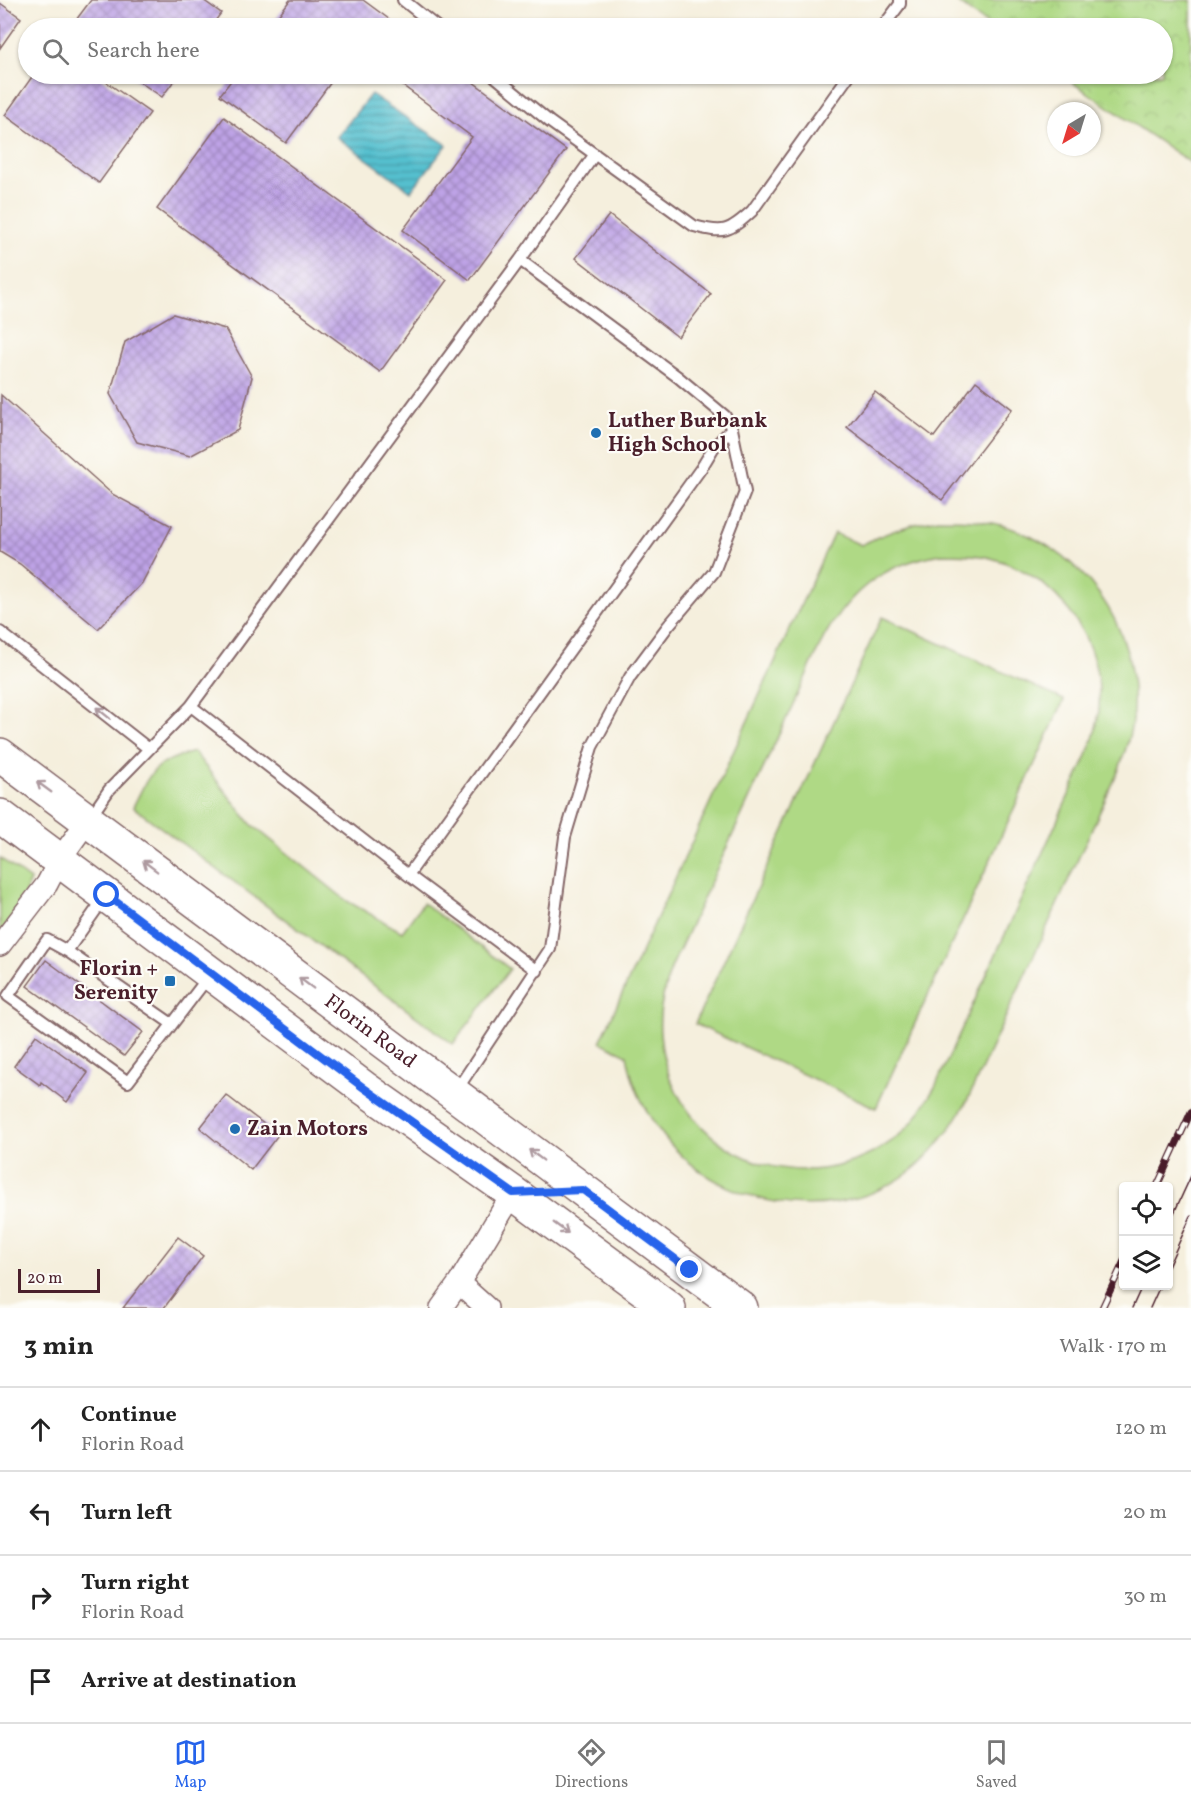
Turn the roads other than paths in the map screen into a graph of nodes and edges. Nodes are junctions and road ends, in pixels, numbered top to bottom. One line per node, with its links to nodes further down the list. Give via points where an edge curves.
1 (404, 0): 3 (lane)
2 (900, 0): 4 (lane)
3 (426, 18)
4 (890, 18)
5 (504, 84): 7 (lane)
6 (843, 84): 7 (lane, via 752,211 734,228 714,231 694,226)
7 (595, 154): 8 (lane)
8 (520, 260): 9 (lane, via 678,376 725,416); 11 (lane)
9 (732, 429): 17 (lane, via 714,447); 21 (lane, via 745,492 714,572 630,677 592,747 566,837 550,949)
10 (0, 632): 12 (lane, one-way to 10)
11 (191, 706): 12 (lane); 17 (lane)
12 (148, 749): 15 (lane, via 109,790)
13 (0, 755): 15 (main road, Florin Road, one-way to 13)
14 (0, 816): 16 (main road)
15 (88, 820): 16 (street); 24 (main road, Florin Road, one-way to 15)
16 (60, 859): 18 (main road); 19 (street)
17 (408, 875): 21 (lane)
18 (107, 895): 20 (lane); 22 (main road)
19 (0, 945)
20 (67, 951): 23 (lane); 23 (lane, via 47,940 8,996 128,1082)
21 (537, 971): 24 (lane)
22 (211, 973): 23 (lane); 26 (main road)
23 (172, 1024)
24 (454, 1094): 25 (main road, Florin Road, one-way to 24)
25 (583, 1190): 26 (main road); 31 (main road, Florin Road)
26 (513, 1193): 27 (street); 30 (main road, one-way to 30)
27 (459, 1283): 28 (street); 29 (street)
28 (441, 1308)
29 (487, 1308)
30 (669, 1308)
31 (741, 1308)

